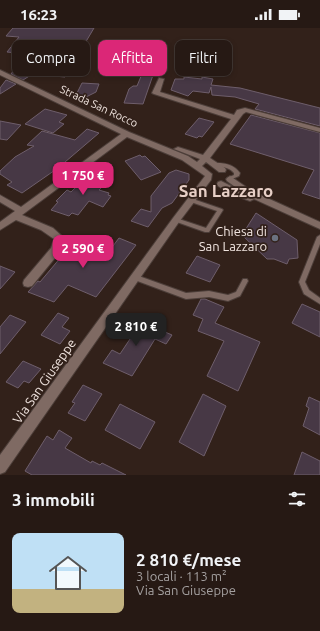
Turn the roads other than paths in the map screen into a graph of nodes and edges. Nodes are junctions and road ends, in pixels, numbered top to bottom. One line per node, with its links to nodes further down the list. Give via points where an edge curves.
1 (0, 72): 5 (street, Strada San Rocco)
2 (161, 79): 3 (street, via 156,93)
3 (235, 118): 4 (street, via 245,110); 7 (street)
4 (320, 130)
5 (126, 134): 6 (street, Strada San Rocco); 15 (street)
6 (145, 141): 7 (street, Strada San Rocco); 8 (street, Strada San Rocco)
7 (205, 158): 8 (street); 9 (street, Strada San Rocco)
8 (198, 166): 11 (street, Strada San Rocco)
9 (220, 168): 10 (street, Strada San Rocco, via 228,173); 11 (street, via 216,170)
10 (230, 179): 11 (street, via 226,183); 14 (street, Strada San Rocco, via 249,193)
11 (213, 180): 12 (street, Via San Giuseppe); 14 (street, Strada San Rocco, via 234,192)
12 (192, 197): 16 (street, Via San Giuseppe); 16 (lane, via 220,210 207,231)
13 (0, 198): 15 (street)
14 (289, 212): 17 (street, Strada San Rocco)
15 (18, 213): 18 (street); 22 (street, via 59,238 55,250)
16 (176, 220): 20 (street, Via San Giuseppe)
17 (320, 226)
18 (0, 227)
19 (320, 237): 23 (lane, via 302,282 306,292)
20 (134, 277): 21 (lane, via 186,296 210,294 228,298 238,294); 24 (street, Via San Giuseppe)
21 (245, 281)
22 (28, 283)
23 (320, 301)
24 (0, 467)

